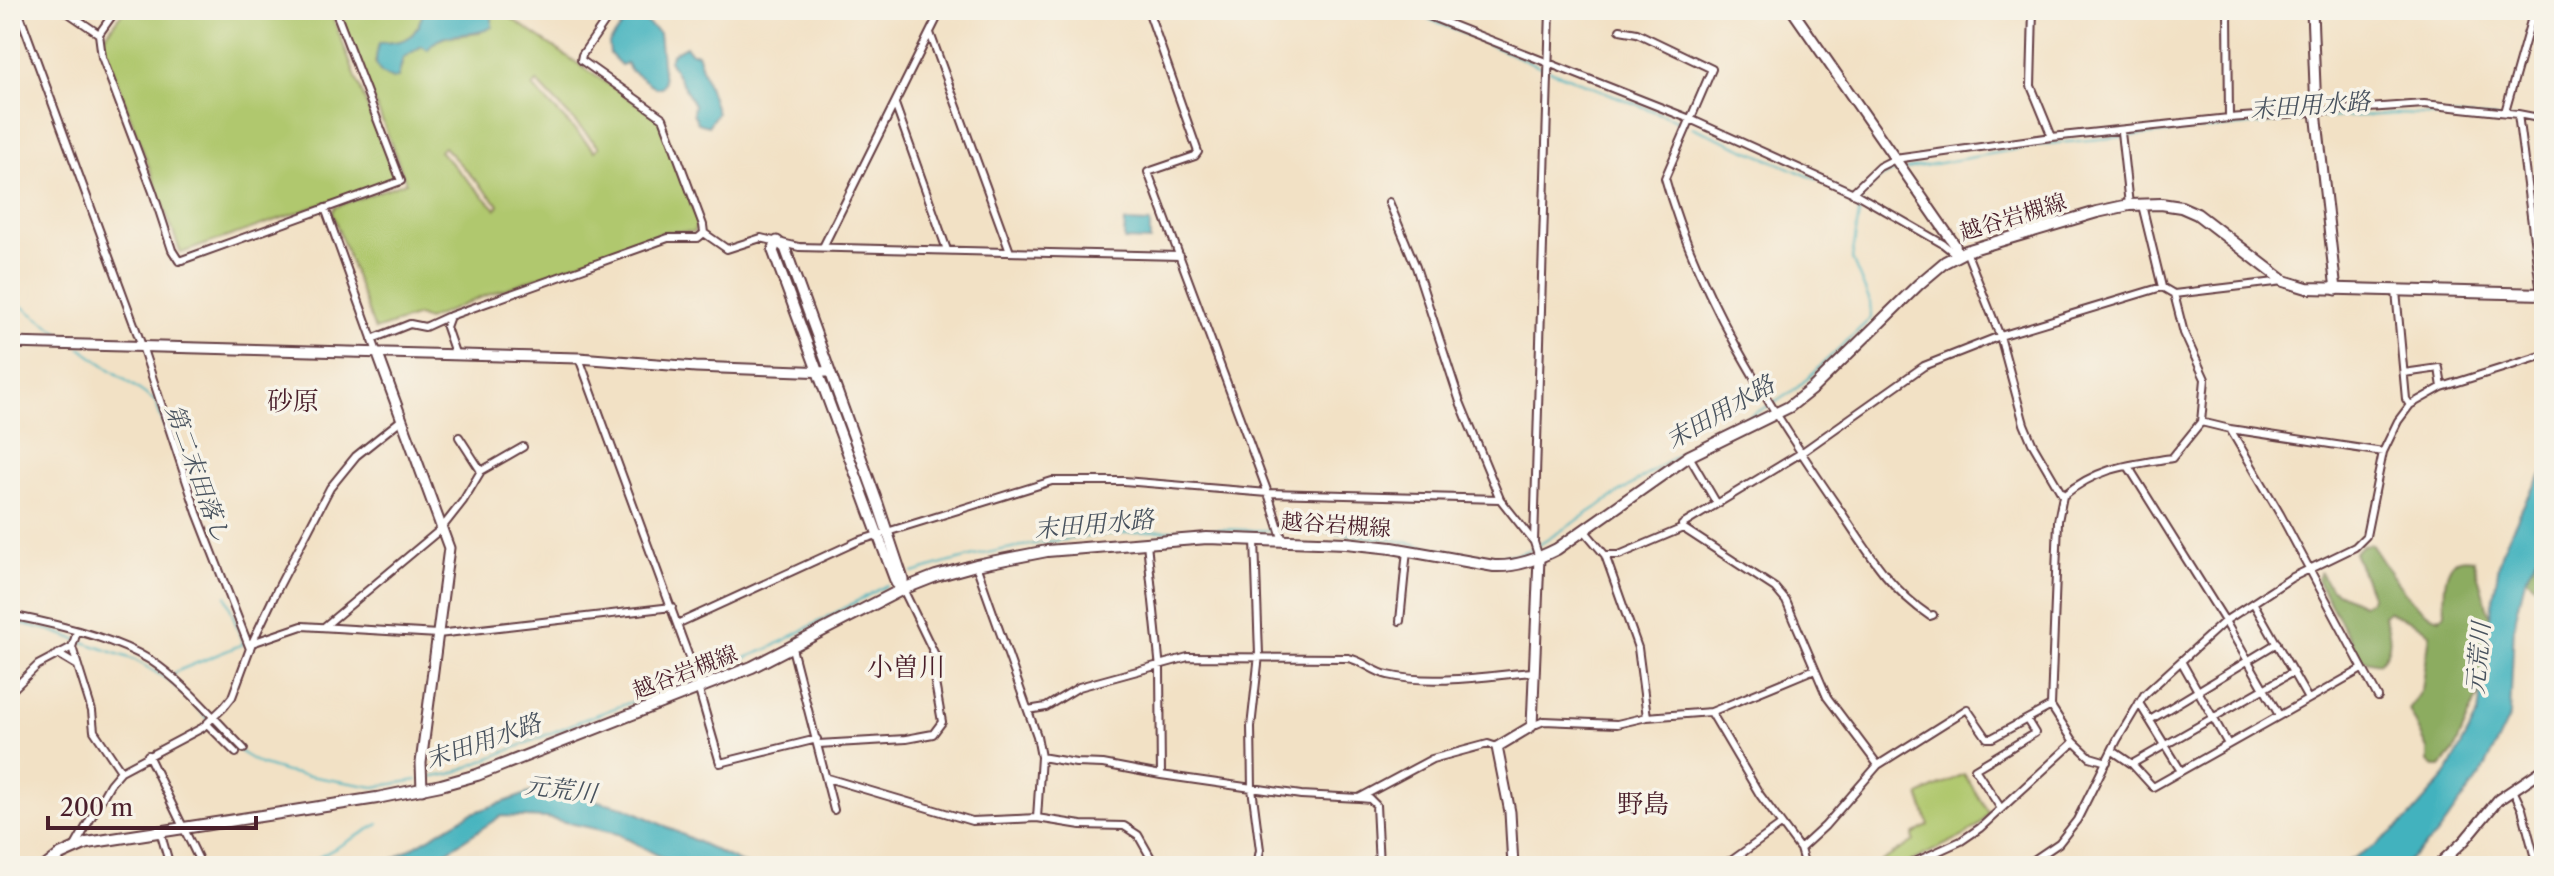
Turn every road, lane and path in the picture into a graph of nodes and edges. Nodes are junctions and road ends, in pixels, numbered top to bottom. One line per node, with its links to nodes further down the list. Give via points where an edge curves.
1 (18, 10): 51 (street)
2 (64, 10): 17 (street)
3 (116, 10): 17 (street)
4 (335, 10): 33 (street, via 401,181)
5 (613, 10): 34 (street, via 581,60 663,118)
6 (941, 10): 16 (street)
7 (1148, 10): 40 (street, via 1198,152 1148,172)
8 (1414, 10): 18 (street)
9 (1550, 10): 18 (street)
10 (1792, 10): 28 (street)
11 (2033, 10): 27 (street, via 2031,86)
12 (2228, 10): 23 (street)
13 (2312, 10): 20 (street)
14 (2534, 10): 21 (street)
15 (1620, 30): 25 (street, via 1712,69)
16 (930, 32): 19 (street); 38 (street)
17 (99, 34): 33 (street, via 102,57 179,261)
18 (1549, 64): 25 (street); 83 (street)
19 (895, 104): 36 (street); 37 (street)
20 (2316, 112): 21 (street, via 2424,104); 23 (street); 43 (street)
21 (2505, 112): 22 (street)
22 (2518, 114): 24 (street); 46 (street)
23 (2229, 118): 26 (street)
24 (2544, 119)
25 (1688, 123): 29 (street); 61 (street, via 1665,178 1719,319)
26 (2121, 132): 27 (street); 31 (street)
27 (2052, 137): 28 (street)
28 (1895, 159): 29 (street); 39 (street)
29 (1852, 193): 39 (street)
30 (1389, 202): 74 (street)
31 (2129, 205): 32 (main road, 越谷岩槻線); 39 (main road, 越谷岩槻線)
32 (2142, 205): 41 (main road, 越谷岩槻線, via 2181,207 2197,214); 42 (street)
33 (325, 208): 49 (street)
34 (704, 233): 35 (street, via 727,249 761,238); 47 (street, via 698,238 668,238)
35 (777, 241): 36 (street); 56 (street, via 773,251); 57 (street, via 785,248)
36 (823, 247): 37 (street)
37 (947, 250): 38 (street)
38 (1010, 252): 40 (street)
39 (1961, 253): 48 (street); 61 (main road, 越谷岩槻線, via 1919,284 1801,398)
40 (1180, 256): 72 (street)
41 (2284, 281): 43 (main road, 越谷岩槻線); 45 (street)
42 (2162, 287): 45 (street); 48 (street)
43 (2336, 290): 44 (main road, 越谷岩槻線)
44 (2396, 291): 46 (main road, 越谷岩槻線); 58 (street)
45 (2174, 294): 63 (street, via 2205,379)
46 (2543, 294)
47 (450, 316): 49 (street); 54 (street, via 446,327)
48 (2000, 336): 68 (street, via 1924,366); 73 (street, via 2028,434)
49 (372, 339): 52 (street)
50 (10, 343): 51 (street)
51 (142, 346): 52 (street); 100 (street, via 197,513)
52 (377, 352): 54 (street); 62 (street)
53 (2544, 355): 59 (street)
54 (456, 356): 55 (street)
55 (579, 358): 56 (street); 90 (street)
56 (818, 372): 57 (street); 79 (street)
57 (829, 372): 79 (street)
58 (2404, 373): 59 (street, via 2439,368); 60 (street)
59 (2442, 387): 60 (street)
60 (2410, 405): 67 (street)
61 (1774, 408): 68 (street); 69 (main road, 越谷岩槻線)
62 (401, 420): 77 (street); 100 (street, via 356,456 330,488)
63 (2201, 422): 64 (street); 70 (street, via 2172,458)
64 (2230, 429): 67 (street); 87 (street)
65 (459, 437): 71 (street)
66 (523, 447): 71 (street)
67 (2383, 452): 87 (street, via 2366,536 2355,547)
68 (1801, 453): 75 (street); 92 (street, via 1898,593)
69 (1689, 456): 75 (street); 78 (main road, 越谷岩槻線)
70 (2128, 466): 73 (street, via 2098,472); 94 (street)
71 (481, 471): 77 (street)
72 (1268, 493): 74 (street); 79 (street, via 1052,481); 80 (street)
73 (2063, 496): 120 (street)
74 (1500, 499): 83 (street)
75 (1716, 502): 76 (street)
76 (1683, 528): 85 (street, via 1619,555); 109 (street, via 1775,588 1786,601)
77 (441, 529): 96 (street); 98 (street, via 449,548)
78 (1584, 530): 83 (main road, 越谷岩槻線); 85 (street)
79 (882, 533): 88 (street); 95 (street)
80 (1281, 534): 81 (main road, 越谷岩槻線); 84 (main road, 越谷岩槻線)
81 (1255, 540): 82 (main road, 越谷岩槻線); 104 (street)
82 (1147, 541): 86 (main road, 越谷岩槻線); 108 (street)
83 (1536, 548): 84 (main road, 越谷岩槻線, via 1506,567); 111 (street)
84 (1407, 550): 93 (street)
85 (1605, 555): 124 (street, via 1638,648)
86 (976, 565): 88 (main road, 越谷岩槻線); 121 (street)
87 (2308, 567): 89 (street); 110 (street)
88 (903, 589): 102 (main road, 越谷岩槻線); 130 (street, via 937,659 932,666 942,722 933,734 906,739)
89 (2254, 604): 94 (street); 99 (street)
90 (672, 607): 95 (street); 98 (street)
91 (10, 615): 97 (street)
92 (1933, 615)
93 (1400, 621)
94 (2225, 621): 105 (street); 106 (street)
95 (677, 624): 113 (street)
96 (325, 626): 98 (street); 100 (street, via 302,626)
97 (77, 632): 101 (street); 128 (street, via 151,661)
98 (438, 634): 148 (street)
99 (2277, 643): 106 (street); 112 (street)
100 (251, 646): 128 (street, via 232,697)
101 (72, 647): 103 (street); 107 (street)
102 (792, 648): 113 (main road, 越谷岩槻線, via 752,667); 130 (street)
103 (58, 654): 107 (street); 116 (street)
104 (1259, 655): 108 (street, via 1188,657); 111 (street, via 1363,660 1379,673 1427,680); 149 (street, via 1251,727)
105 (2181, 661): 115 (street); 119 (street)
106 (2248, 661): 114 (street); 115 (street)
107 (78, 666): 144 (street, via 97,739)
108 (1160, 666): 121 (street, via 1079,687 1046,707); 146 (street)
109 (1815, 669): 122 (street); 142 (street, via 1827,697)
110 (2362, 669): 117 (street); 118 (street)
111 (1534, 672): 129 (street)
112 (2293, 672): 114 (street); 118 (street)
113 (698, 682): 130 (street, via 720,763); 148 (main road, 越谷岩槻線, via 477,775)
114 (2264, 689): 123 (street); 125 (street)
115 (2198, 691): 125 (street); 127 (street)
116 (10, 692)
117 (2378, 697)
118 (2308, 699): 123 (street)
119 (2139, 703): 127 (street); 136 (street)
120 (2051, 706): 126 (street); 131 (street)
121 (1028, 710): 139 (street)
122 (1711, 712): 124 (street); 155 (street)
123 (2279, 715): 132 (street)
124 (1647, 717): 129 (street, via 1617,724 1544,721)
125 (2213, 718): 132 (street); 133 (street)
126 (2027, 720): 142 (street, via 1987,738 1967,709); 152 (street, via 2035,733 1975,769)
127 (2150, 720): 133 (street)
128 (210, 721): 135 (street); 137 (street); 138 (street)
129 (1532, 726): 134 (street)
130 (817, 742): 147 (street)
131 (2074, 742): 140 (street, via 2090,757); 152 (street)
132 (2228, 744): 145 (street)
133 (2165, 745): 141 (street); 145 (street)
134 (1497, 747): 151 (street, via 1488,744 1432,759); 168 (street, via 1510,812)
135 (244, 749)
136 (2113, 751): 140 (street); 141 (street)
137 (236, 753)
138 (148, 755): 144 (street); 156 (street)
139 (1041, 757): 146 (street); 154 (street)
140 (2107, 762): 172 (street, via 2059,843)
141 (2132, 764): 145 (street, via 2153,787)
142 (1878, 765): 159 (street)
143 (2544, 769): 150 (street)
144 (121, 771): 158 (street)
145 (2181, 771)
146 (1161, 775): 149 (street)
147 (827, 778): 153 (street); 154 (street, via 972,821)
148 (421, 783): 156 (main road, 越谷岩槻線)
149 (1252, 788): 151 (street); 166 (street, via 1260,850)
150 (2513, 789): 173 (street); 174 (street)
151 (1359, 798): 167 (street, via 1376,805)
152 (2000, 807): 171 (street, via 1961,841)
153 (834, 810)
154 (1037, 818): 165 (street, via 1124,826 1138,835)
155 (1781, 825): 159 (street); 169 (street, via 1731,861)
156 (183, 828): 157 (main road, 越谷岩槻線); 162 (street)
157 (160, 831): 158 (main road, 越谷岩槻線); 161 (street)
158 (74, 848): 160 (main road, 越谷岩槻線)
159 (1800, 849): 170 (street)
160 (46, 866)
161 (170, 866)
162 (202, 866)
163 (496, 866): 164 (street, via 497,861)
164 (515, 866)
165 (1159, 866)
166 (1257, 866)
167 (1379, 866)
168 (1513, 866)
169 (1708, 866)
170 (1805, 866)
171 (1906, 866)
172 (2025, 866)
173 (2437, 866)
174 (2537, 866)

